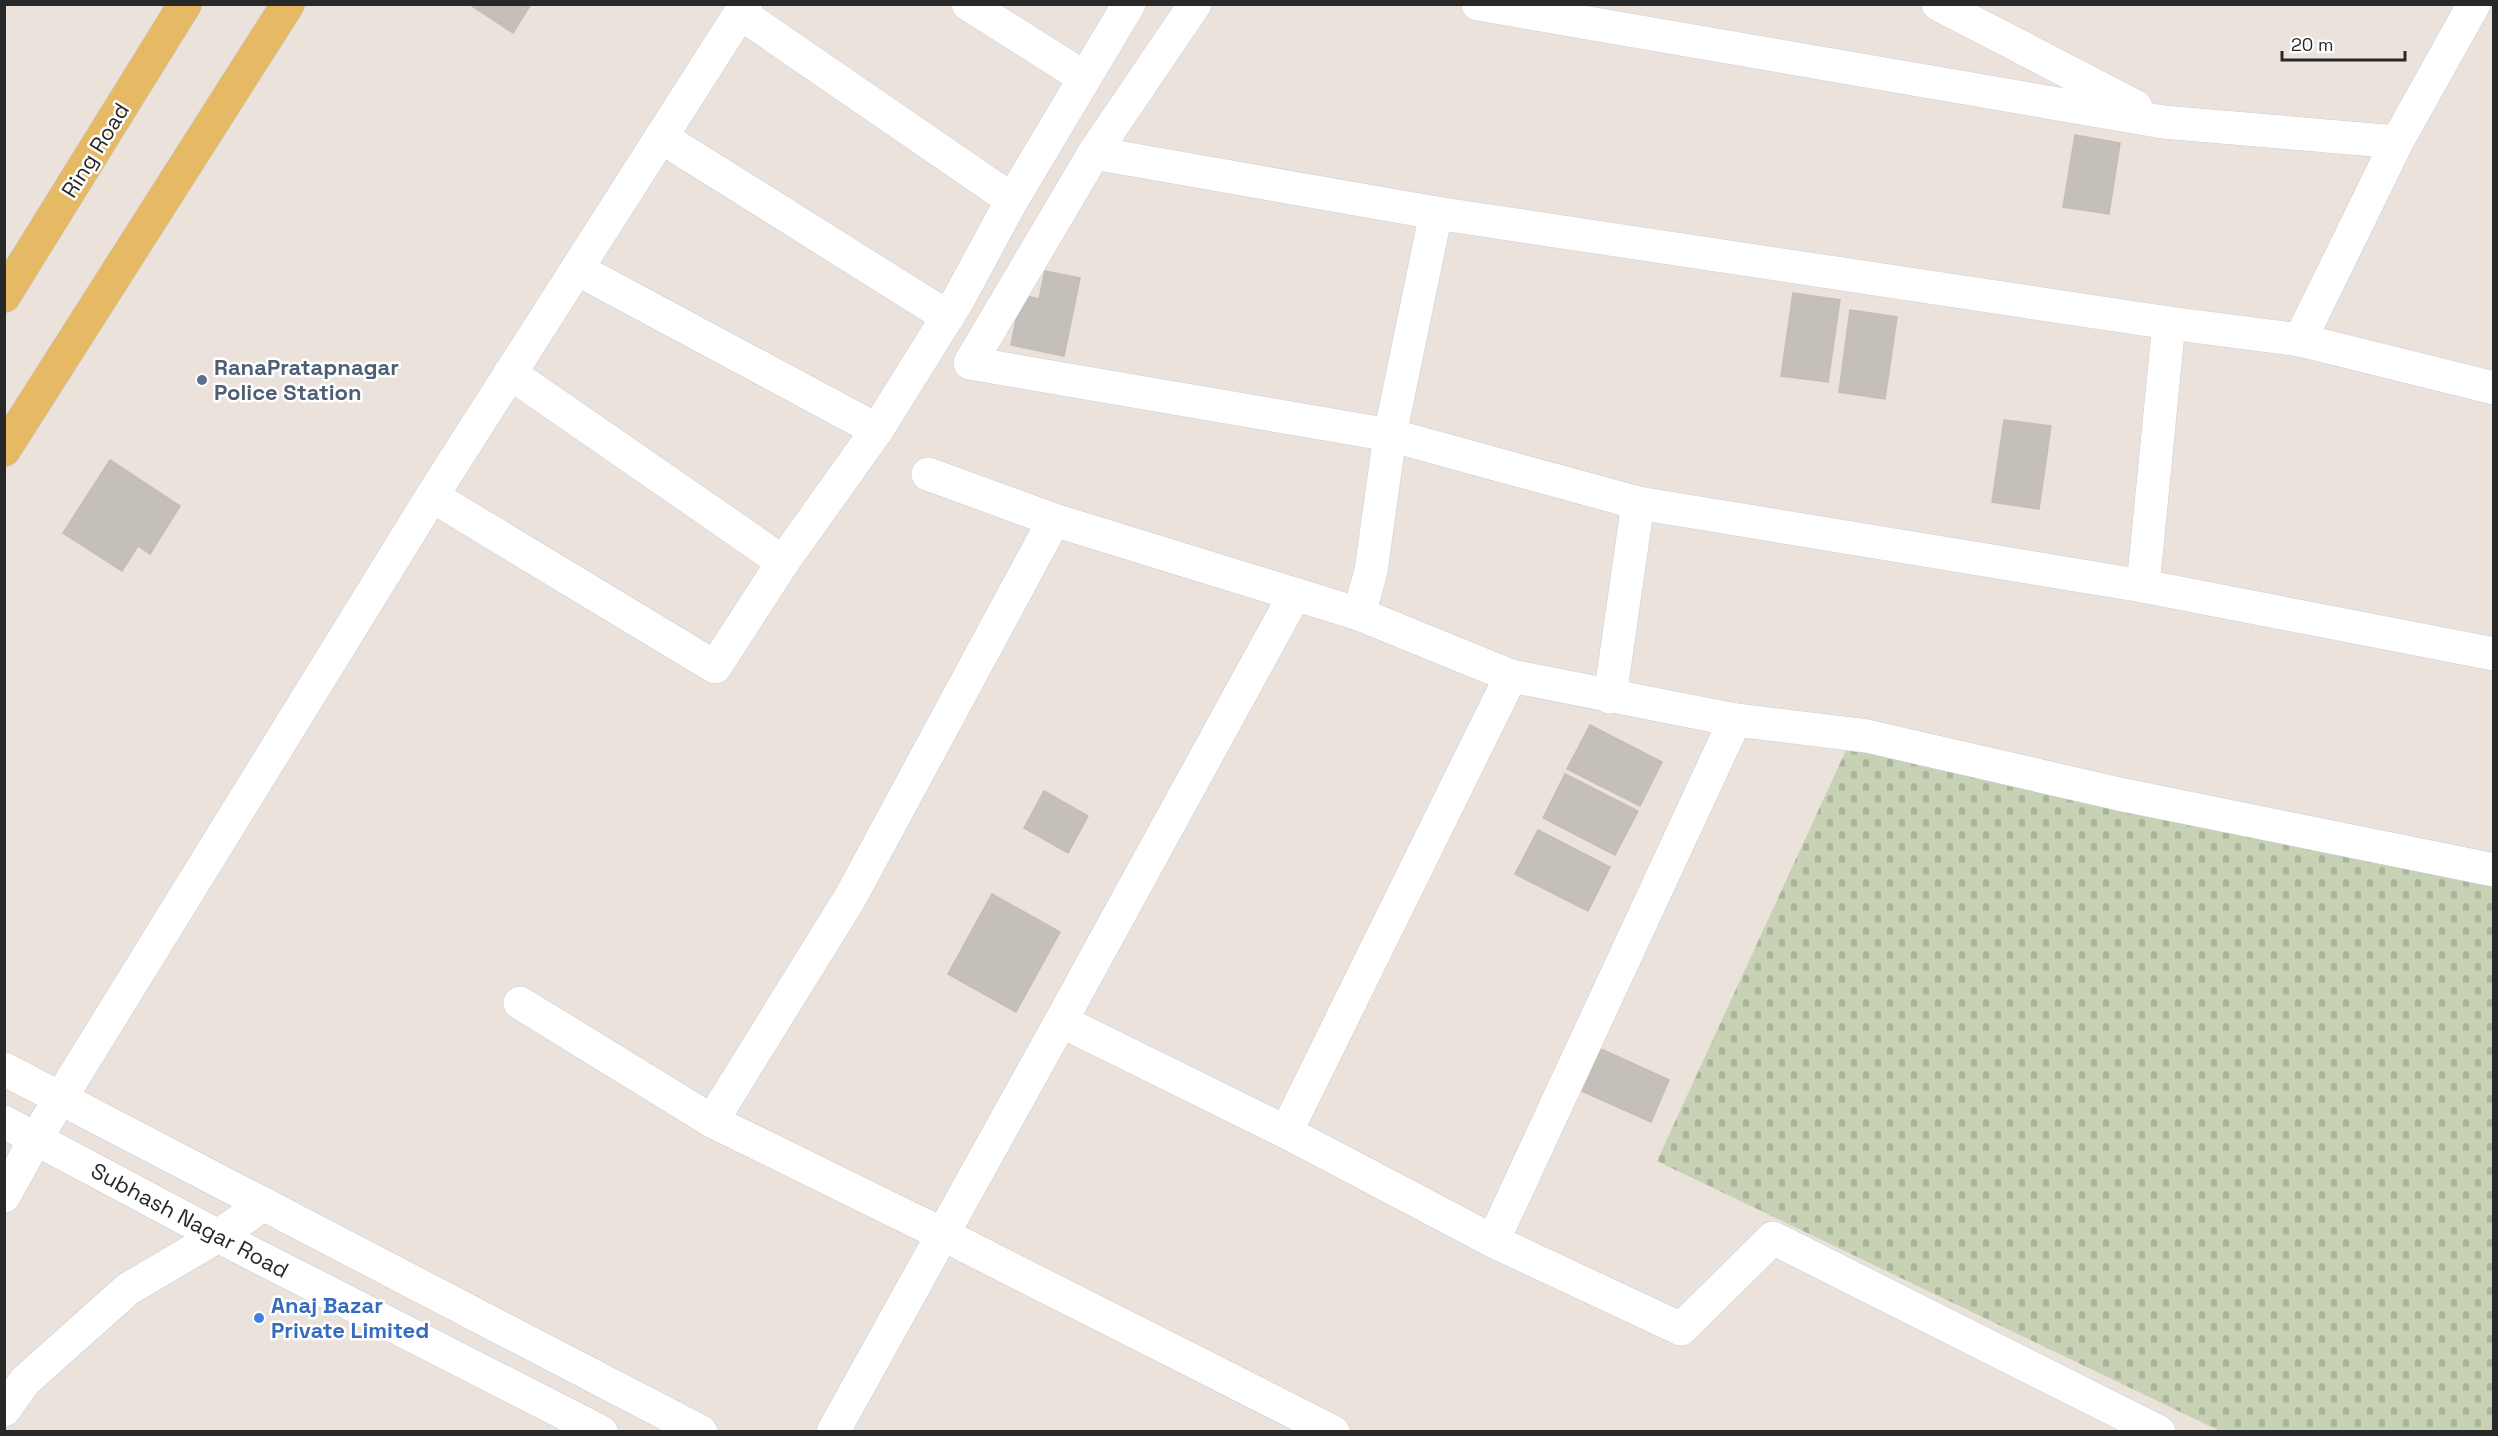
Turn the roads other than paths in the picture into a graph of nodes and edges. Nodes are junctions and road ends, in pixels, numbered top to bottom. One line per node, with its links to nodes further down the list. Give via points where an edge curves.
1 (185, 4): 18 (main road, Ring Road)
2 (288, 4): 26 (main road)
3 (968, 4): 10 (street)
4 (1129, 4): 10 (street)
5 (1195, 4): 14 (street)
6 (1478, 4): 11 (street)
7 (1938, 4): 11 (street)
8 (2466, 7): 13 (street)
9 (743, 9): 12 (street); 15 (street)
10 (1085, 78): 15 (street)
11 (2163, 122): 13 (street)
12 (661, 136): 17 (street); 19 (street)
13 (2397, 142): 21 (street)
14 (1094, 153): 16 (street); 25 (street, via 970,363)
15 (1012, 200): 19 (street)
16 (1437, 213): 20 (street); 25 (street)
17 (577, 269): 22 (street); 24 (street)
18 (4, 296)
19 (948, 317): 24 (street)
20 (2169, 322): 21 (street); 32 (street)
21 (2300, 340): 23 (street)
22 (510, 373): 28 (street); 31 (street)
23 (2493, 388)
24 (877, 430): 31 (street)
25 (1390, 435): 29 (street); 34 (street, via 1371,571)
26 (4, 450)
27 (928, 474): 30 (street)
28 (432, 496): 31 (street, via 715,668); 43 (street)
29 (1638, 503): 32 (street); 37 (street)
30 (1054, 520): 33 (street); 44 (street, via 850,898)
31 (783, 562)
32 (2143, 586): 35 (street)
33 (1295, 594): 34 (street); 41 (street)
34 (1359, 614): 36 (street)
35 (2493, 654)
36 (1511, 676): 37 (street); 46 (street)
37 (1610, 697): 38 (street)
38 (1735, 720): 39 (street, via 1867,735 2119,794); 52 (street)
39 (2493, 870)
40 (520, 1004): 44 (street)
41 (1061, 1021): 46 (street); 50 (street)
42 (4, 1069): 43 (street)
43 (61, 1098): 47 (street); 49 (street)
44 (712, 1121): 50 (street)
45 (4, 1122): 47 (street, Subhash Nagar Road)
46 (1286, 1132): 52 (street)
47 (36, 1137): 48 (street); 51 (street, Subhash Nagar Road)
48 (4, 1196)
49 (264, 1204): 51 (street); 55 (street)
50 (944, 1235): 56 (street); 57 (street)
51 (218, 1236): 53 (street, via 128,1288 25,1382); 54 (street, Subhash Nagar Road)
52 (1493, 1241): 58 (street, via 1681,1329 1773,1238)
53 (4, 1410)
54 (601, 1431)
55 (701, 1431)
56 (834, 1431)
57 (1333, 1431)
58 (2159, 1431)

